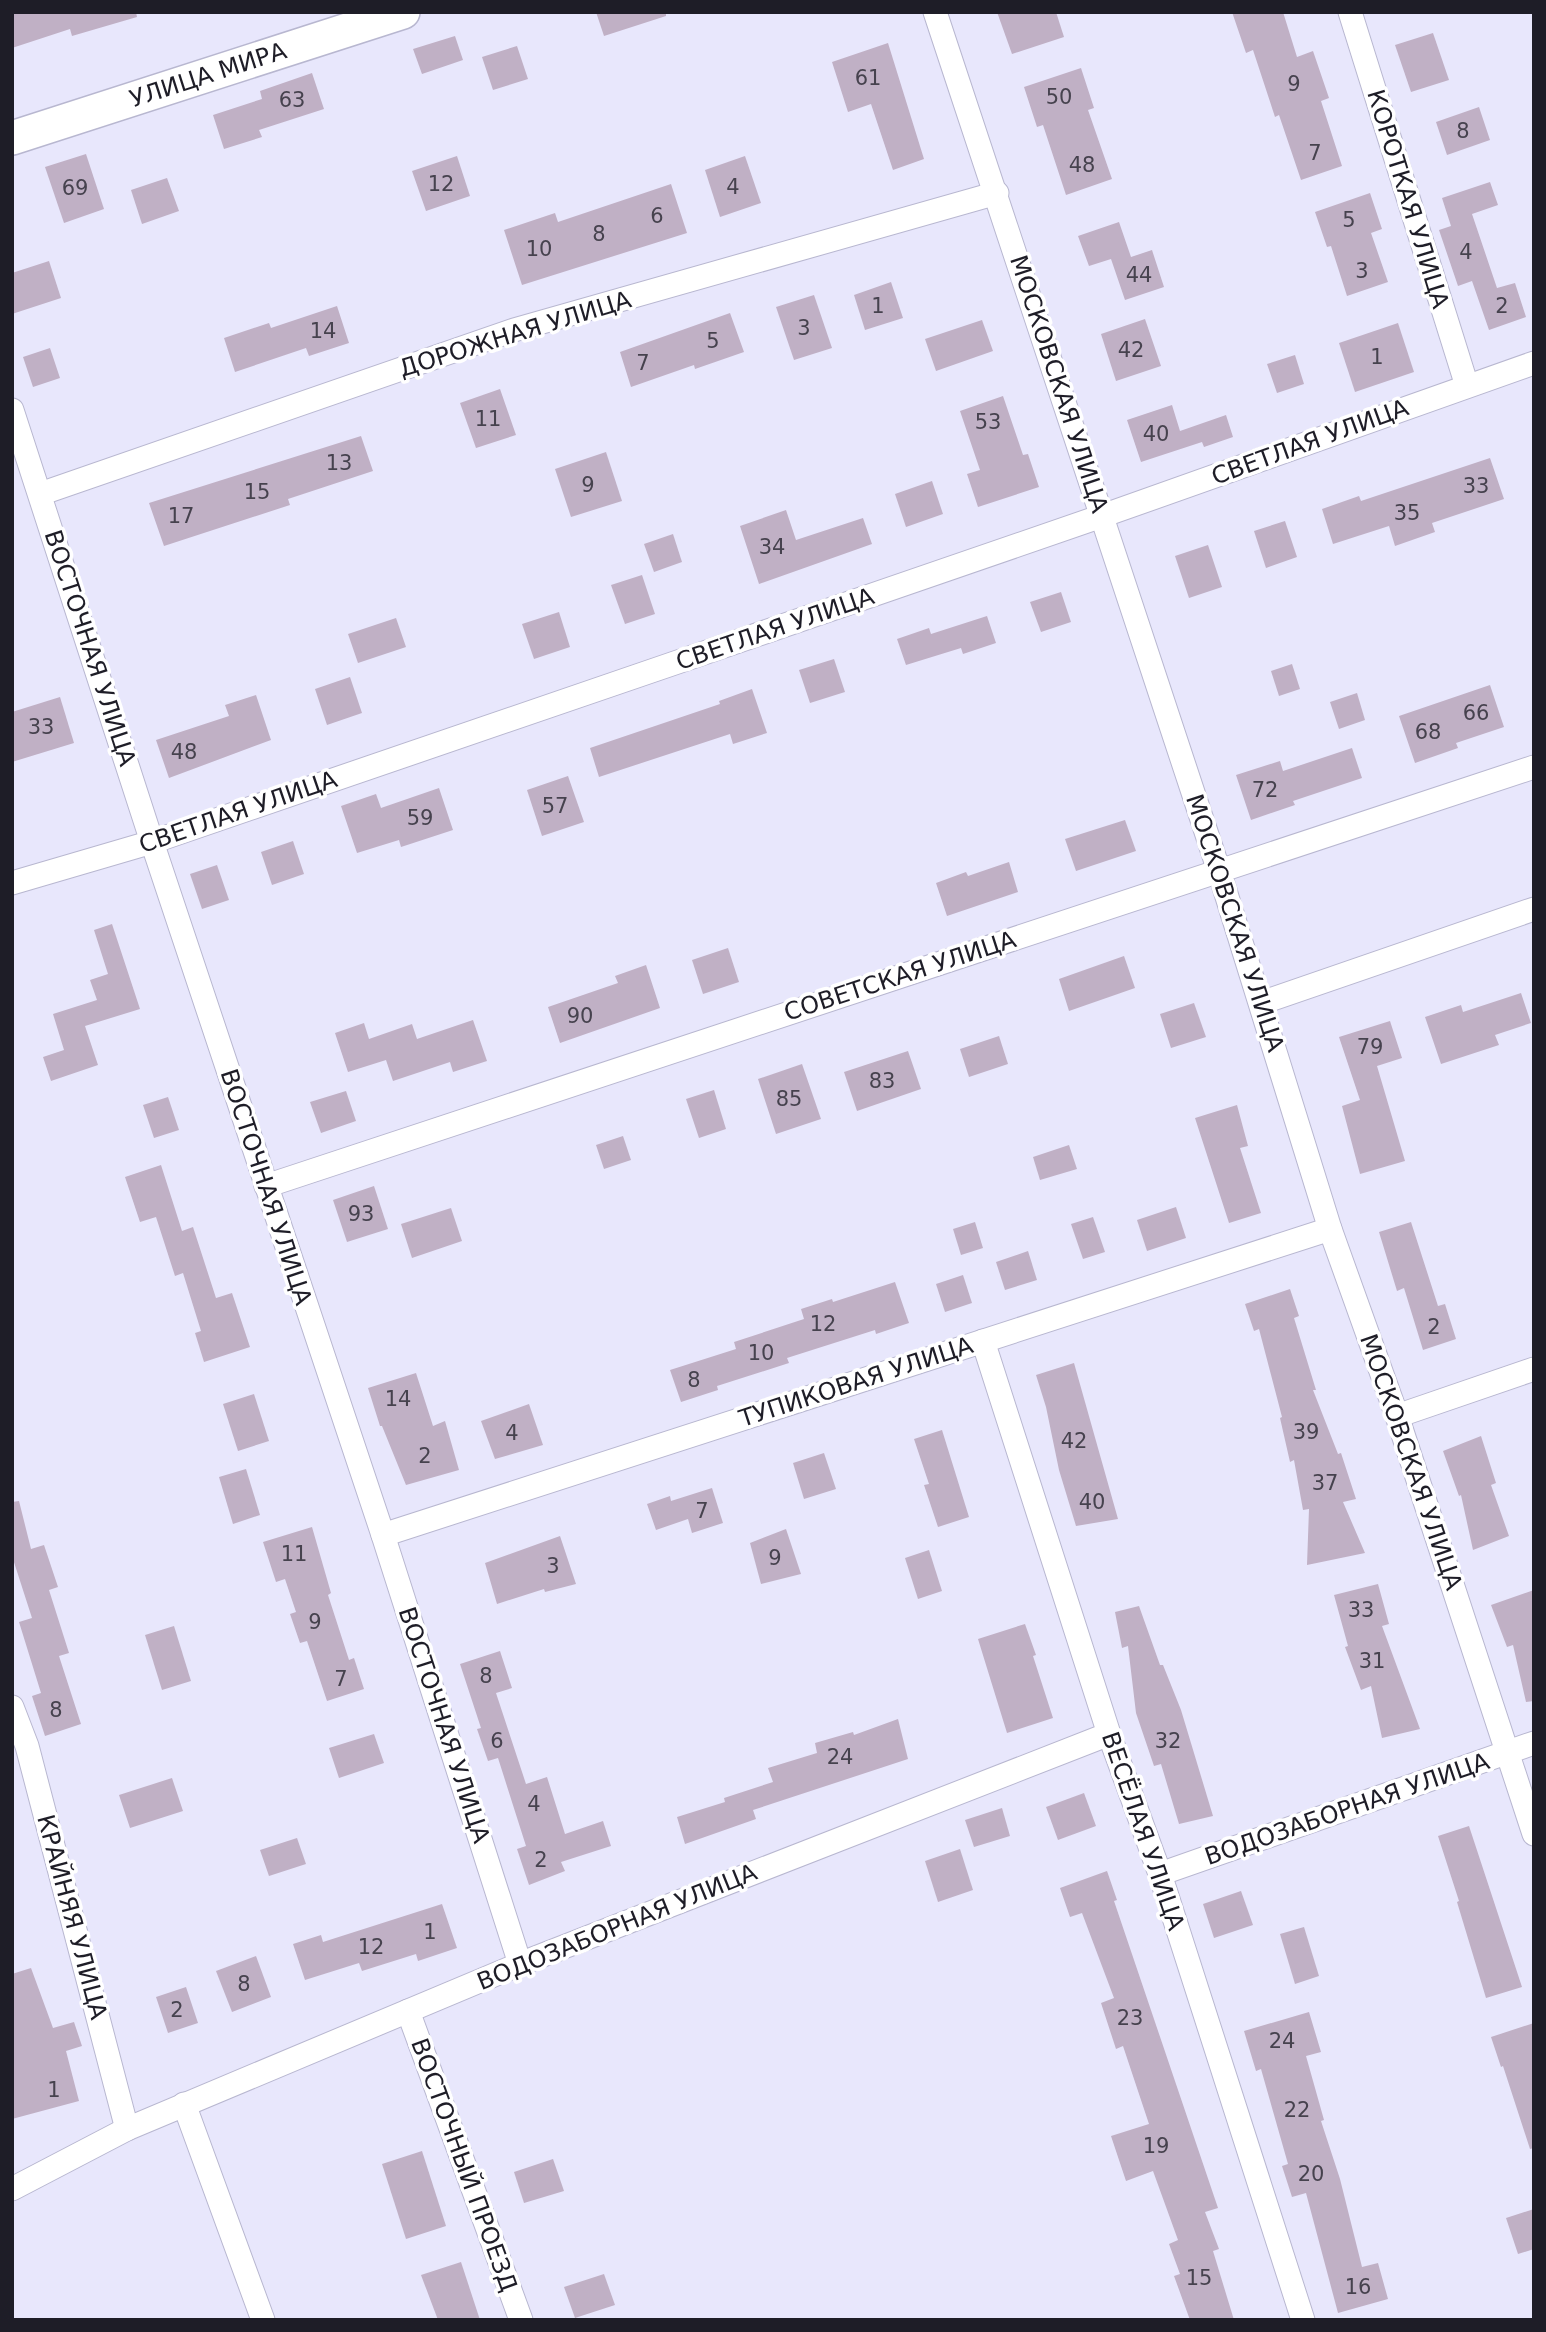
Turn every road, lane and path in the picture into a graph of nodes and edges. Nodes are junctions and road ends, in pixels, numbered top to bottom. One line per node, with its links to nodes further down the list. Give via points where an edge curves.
1 (403, 12): 4 (street, УЛИЦА МИРА)
2 (935, 12): 5 (street, МОСКОВСКАЯ УЛИЦА)
3 (1350, 12): 7 (street, КОРОТКАЯ УЛИЦА)
4 (12, 138)
5 (997, 193): 9 (street, ДОРОЖНАЯ УЛИЦА, via 514,330); 10 (street, МОСКОВСКАЯ УЛИЦА)
6 (1534, 363): 7 (street, СВЕТЛАЯ УЛИЦА)
7 (1467, 386): 10 (street, СВЕТЛАЯ УЛИЦА)
8 (12, 410): 9 (street, ВОСТОЧНАЯ УЛИЦА)
9 (40, 494): 12 (street, ВОСТОЧНАЯ УЛИЦА)
10 (1102, 516): 12 (street, СВЕТЛАЯ УЛИЦА); 13 (street, МОСКОВСКАЯ УЛИЦА)
11 (1534, 767): 13 (street, СОВЕТСКАЯ УЛИЦА)
12 (152, 842): 14 (street, СВЕТЛАЯ УЛИЦА); 17 (street, ВОСТОЧНАЯ УЛИЦА)
13 (1219, 871): 16 (street, МОСКОВСКАЯ УЛИЦА); 17 (street, СОВЕТСКАЯ УЛИЦА)
14 (12, 883)
15 (1534, 909): 16 (street)
16 (1261, 1003): 18 (street, МОСКОВСКАЯ УЛИЦА)
17 (266, 1186): 22 (street, ВОСТОЧНАЯ УЛИЦА)
18 (1330, 1229): 19 (street, ТУПИКОВАЯ УЛИЦА); 21 (street, МОСКОВСКАЯ УЛИЦА)
19 (983, 1341): 22 (street, ТУПИКОВАЯ УЛИЦА); 24 (street, ВЕСЁЛАЯ УЛИЦА)
20 (1534, 1369): 21 (street)
21 (1397, 1416): 26 (street, МОСКОВСКАЯ УЛИЦА)
22 (383, 1535): 29 (street, ВОСТОЧНАЯ УЛИЦА)
23 (12, 1707): 32 (street, КРАЙНЯЯ УЛИЦА, via 27,1746)
24 (1109, 1734): 28 (street, ВЕСЁЛАЯ УЛИЦА); 29 (street, ВОДОЗАБОРНАЯ УЛИЦА)
25 (1534, 1743): 26 (street, ВОДОЗАБОРНАЯ УЛИЦА)
26 (1508, 1752): 27 (street, МОСКОВСКАЯ УЛИЦА); 28 (street, ВОДОЗАБОРНАЯ УЛИЦА)
27 (1534, 1834)
28 (1160, 1874): 36 (street, ВЕСЁЛАЯ УЛИЦА)
29 (520, 1964): 30 (street, ВОДОЗАБОРНАЯ УЛИЦА)
30 (408, 2011): 31 (street, ВОДОЗАБОРНАЯ УЛИЦА); 35 (street, ВОСТОЧНЫЙ ПРОЕЗД)
31 (184, 2104): 32 (street, ВОДОЗАБОРНАЯ УЛИЦА); 34 (street)
32 (127, 2129): 33 (street, ВОДОЗАБОРНАЯ УЛИЦА)
33 (12, 2189)
34 (263, 2320)
35 (521, 2320)
36 (1304, 2320)

